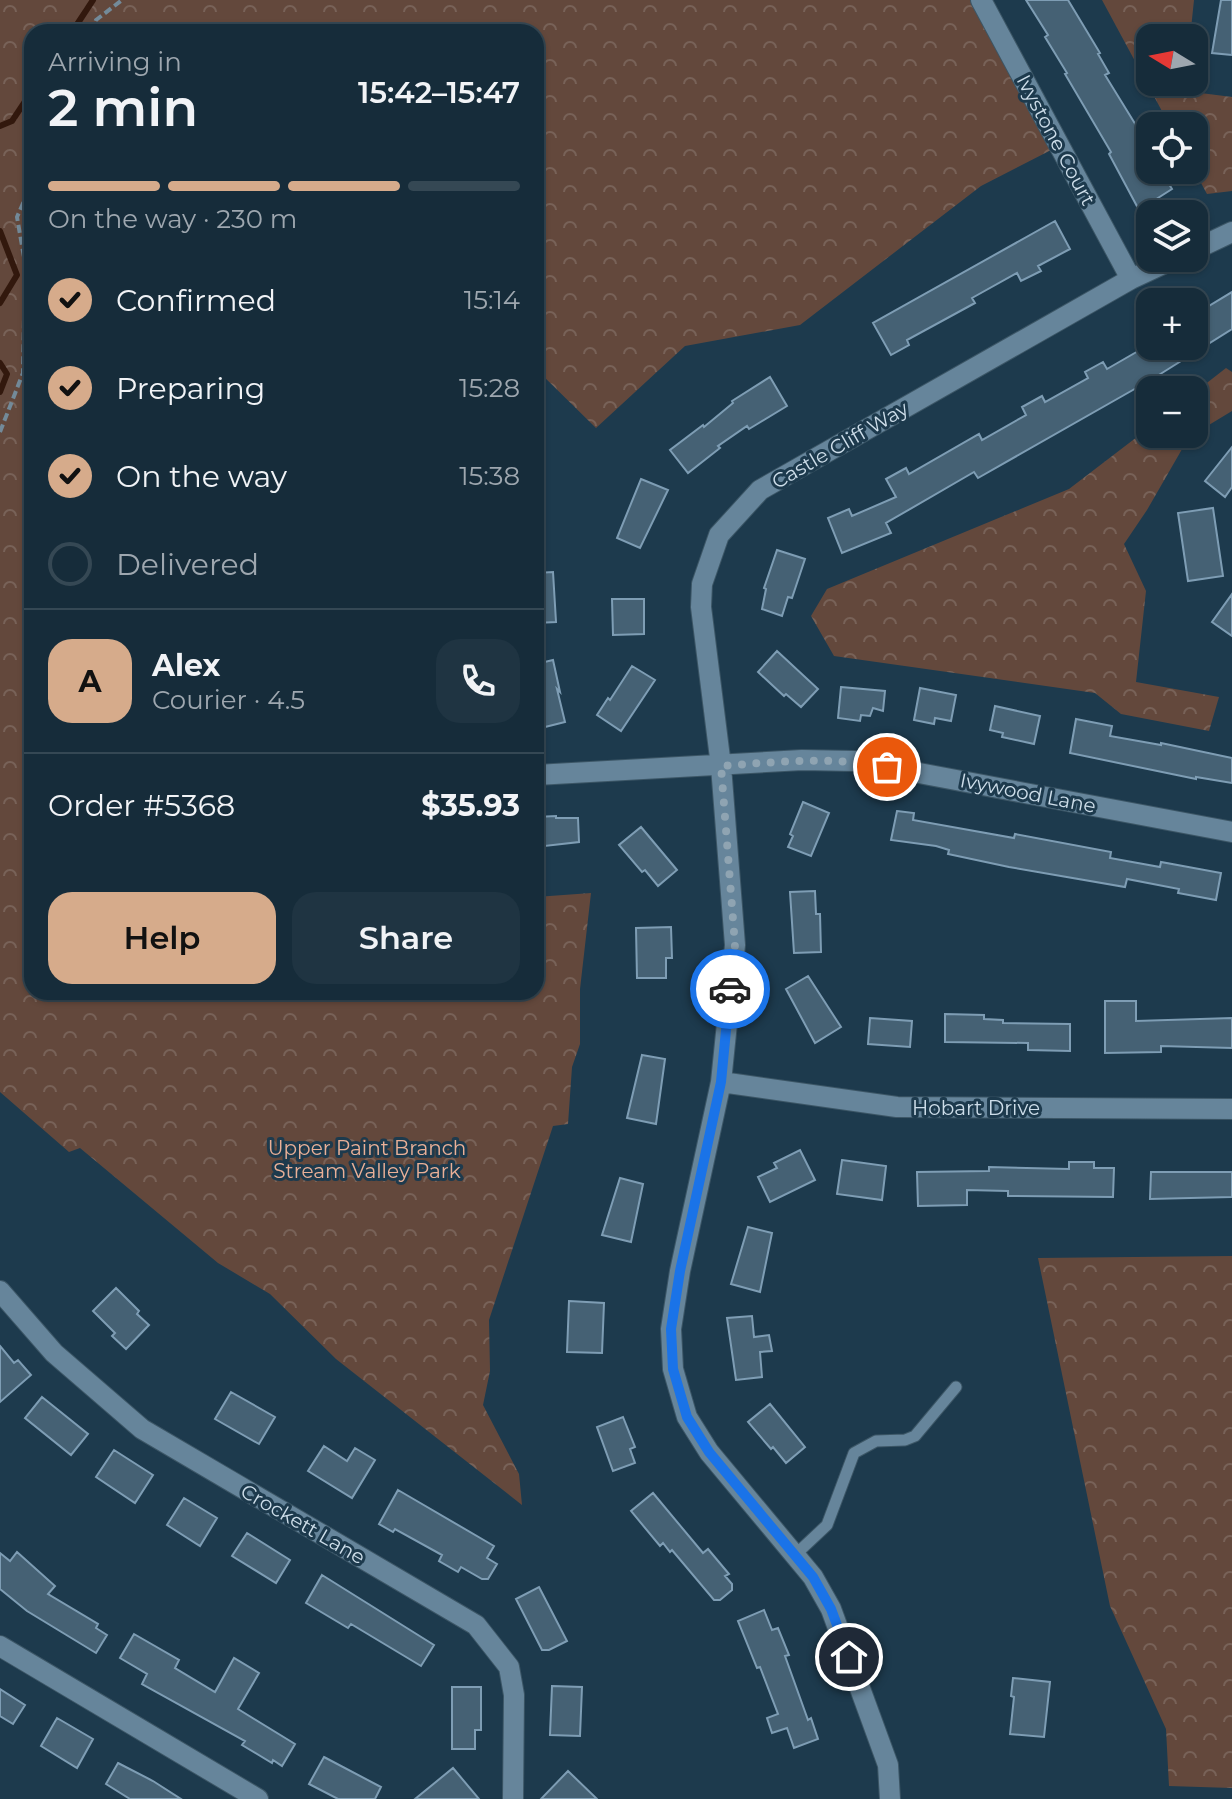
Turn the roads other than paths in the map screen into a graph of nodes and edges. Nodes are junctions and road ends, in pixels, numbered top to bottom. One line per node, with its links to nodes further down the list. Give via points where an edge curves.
1 (981, 0): 5 (street, Ivystone Court)
2 (1232, 232): 3 (street)
3 (1208, 243)
4 (1146, 272): 5 (street, Castle Cliff Way)
5 (1131, 279): 6 (street, Castle Cliff Way, via 760,490 719,535 702,584 701,607)
6 (721, 766): 7 (street, Ivywood Lane); 8 (street, Ivywood Lane, via 855,761); 9 (street, Castle Cliff Way, via 735,945)
7 (544, 775)
8 (1232, 832)
9 (721, 1082): 10 (street, Hobart Drive, via 897,1107); 13 (street, Castle Cliff Way, via 680,1271 671,1329 673,1369 687,1417 709,1452)
10 (1232, 1109)
11 (0, 1291): 16 (street, Crockett Lane, via 54,1353 142,1429 476,1625 509,1667 514,1695)
12 (956, 1387): 13 (lane, via 915,1436 876,1441 854,1453 827,1525)
13 (795, 1555): 17 (street, Castle Cliff Way, via 831,1609 888,1765)
14 (0, 1646): 15 (street)
15 (258, 1799)
16 (513, 1799)
17 (890, 1799)

